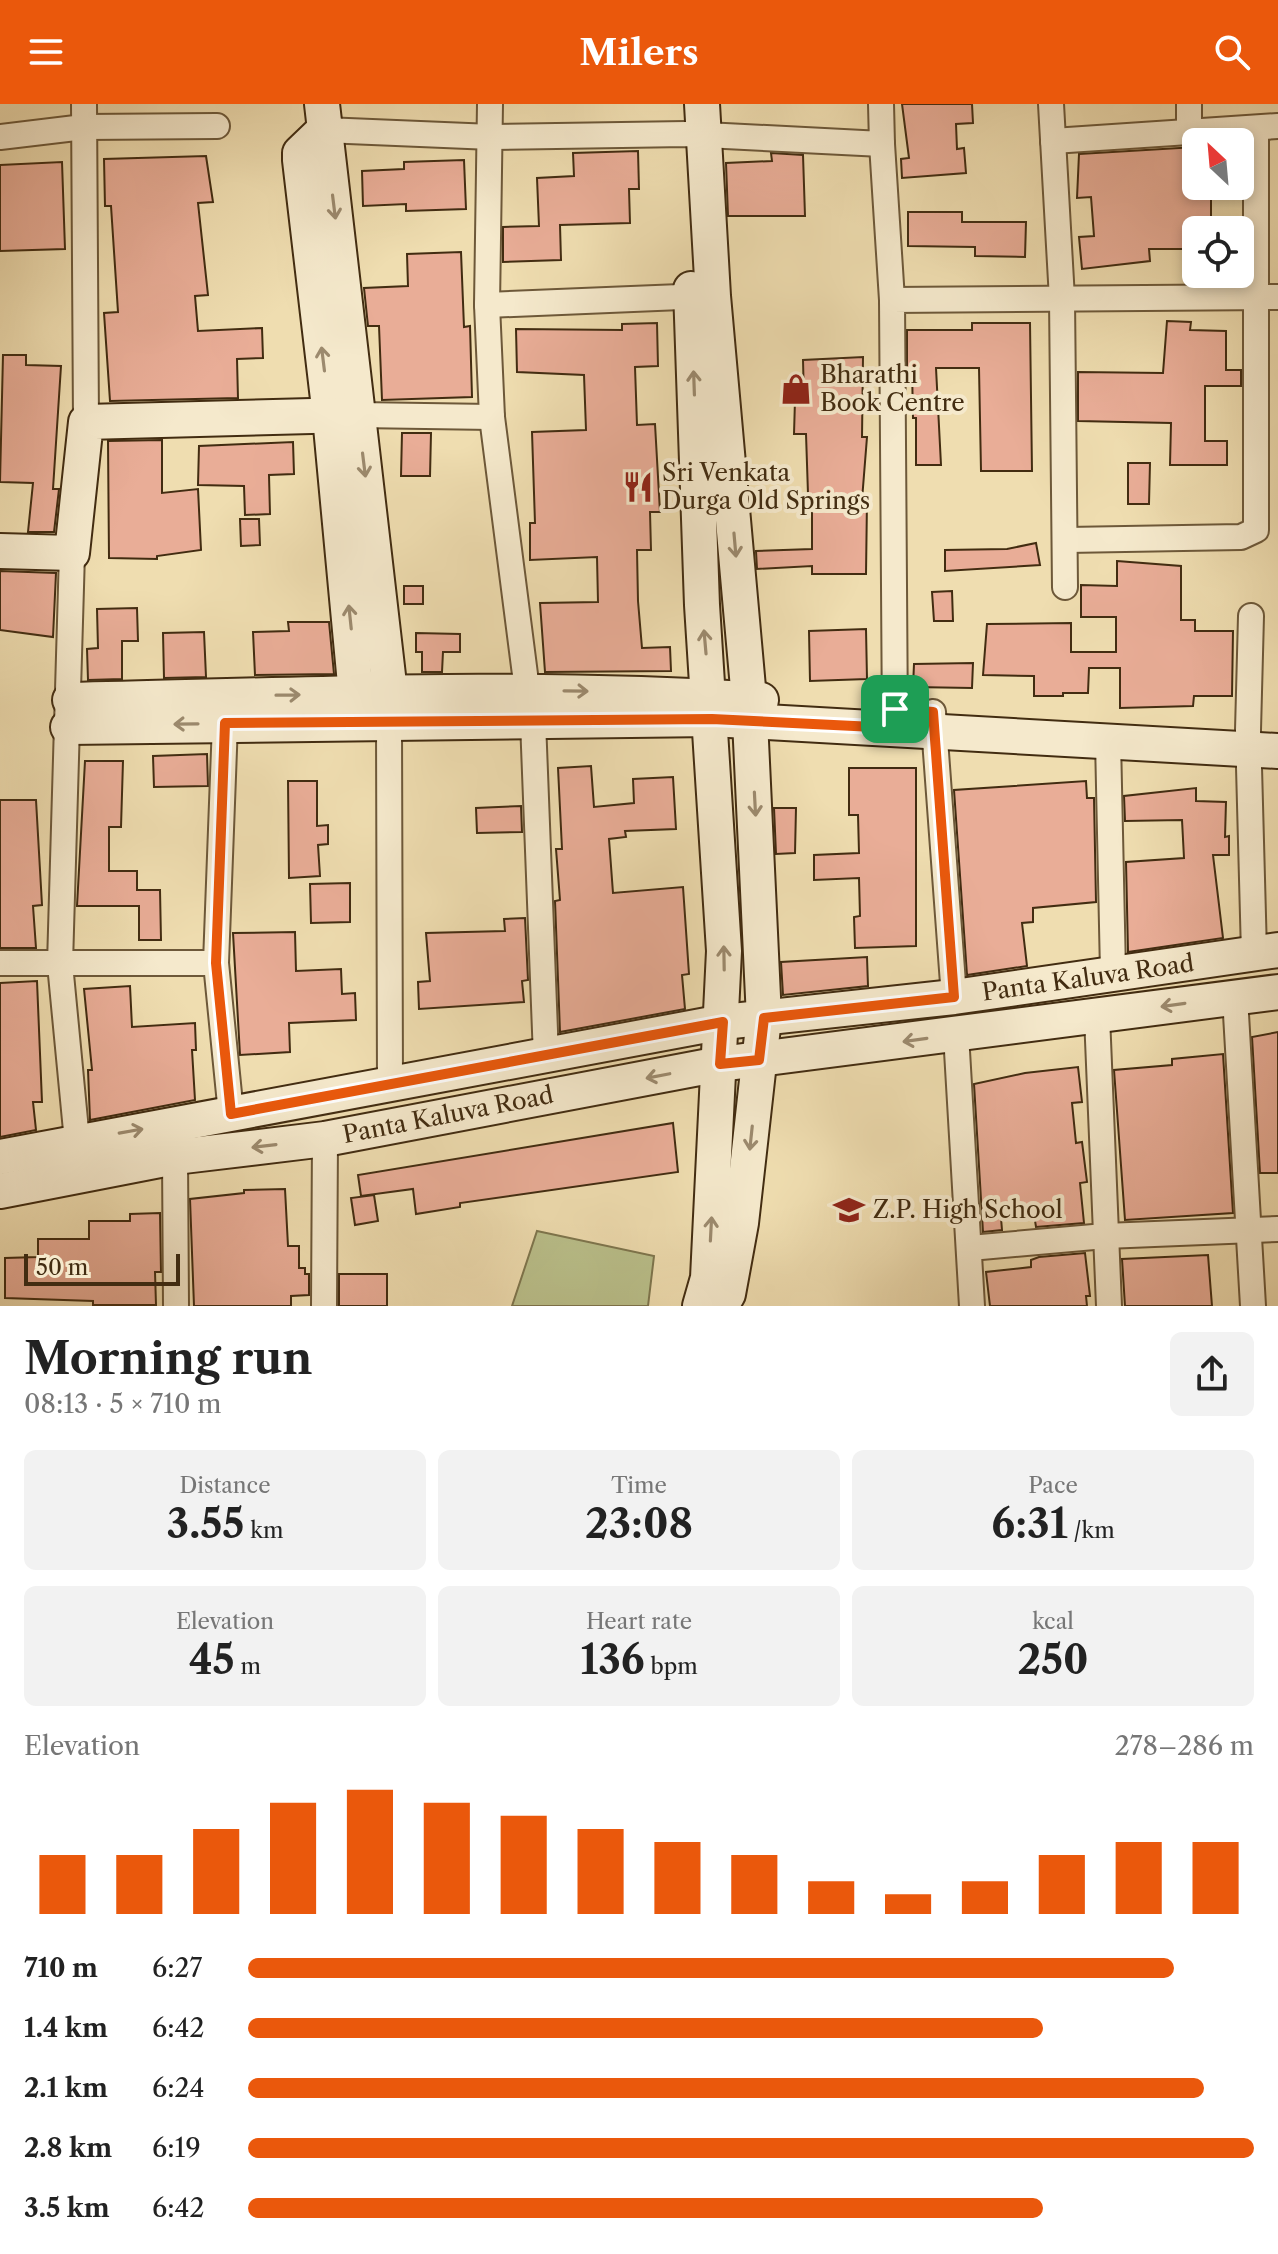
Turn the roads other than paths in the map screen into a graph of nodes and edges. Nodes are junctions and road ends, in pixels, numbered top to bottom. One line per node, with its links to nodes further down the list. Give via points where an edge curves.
1 (490, 104): 13 (street)
2 (881, 104): 15 (street)
3 (1051, 104): 14 (street)
4 (1189, 104): 10 (street)
5 (84, 115): 8 (street); 12 (street); 23 (street)
6 (323, 117): 13 (street); 21 (street, via 300,160)
7 (694, 120): 13 (street); 15 (street); 16 (street)
8 (217, 126)
9 (1267, 127): 17 (street)
10 (1189, 128)
11 (1182, 132): 14 (street)
12 (0, 137)
13 (492, 137): 20 (street)
14 (1053, 141): 18 (street)
15 (882, 144): 19 (street)
16 (702, 297): 20 (street); 30 (street, one-way to 16, via 702,605); 32 (street, one-way to 32)
17 (1267, 297): 18 (street); 24 (street, via 1256,530 1241,537)
18 (1062, 299): 19 (street); 24 (street)
19 (892, 300): 34 (street)
20 (487, 305): 22 (street)
21 (344, 415): 22 (street); 23 (street); 31 (street)
22 (492, 417): 29 (street)
23 (86, 422): 26 (street)
24 (1067, 540): 27 (street)
25 (0, 551): 26 (street)
26 (72, 553): 33 (street)
27 (1065, 587)
28 (1251, 616): 38 (street)
29 (530, 705): 30 (street); 31 (street); 51 (street)
30 (711, 707): 32 (street); 49 (street, one-way to 30)
31 (374, 708): 33 (street, one-way to 31); 36 (street); 54 (street)
32 (750, 710): 34 (street); 48 (street, one-way to 48)
33 (69, 714): 36 (street, one-way to 33); 42 (street)
34 (895, 719): 35 (street)
35 (934, 721): 37 (street); 38 (street); 45 (street)
36 (225, 723): 41 (street)
37 (1108, 740): 38 (street); 43 (street)
38 (1263, 740): 39 (street)
39 (1266, 951): 43 (street, Panta Kaluva Road)
40 (0, 963): 42 (street)
41 (216, 963): 42 (street); 55 (street)
42 (60, 964): 57 (street)
43 (1113, 972): 45 (street, Panta Kaluva Road)
44 (1278, 992): 46 (street, Panta Kaluva Road)
45 (954, 997): 48 (street, Panta Kaluva Road)
46 (1235, 997): 47 (street, Panta Kaluva Road, one-way to 47); 61 (street)
47 (1097, 1016): 50 (street, Panta Kaluva Road); 63 (street)
48 (764, 1018): 49 (street, Panta Kaluva Road); 52 (street)
49 (723, 1022): 51 (street, Panta Kaluva Road); 53 (street)
50 (956, 1034): 52 (street, Panta Kaluva Road, one-way to 52); 64 (street)
51 (546, 1057): 54 (street, Panta Kaluva Road)
52 (759, 1060): 53 (street, Panta Kaluva Road); 68 (street, one-way to 68, via 741,1223)
53 (720, 1064): 56 (street, Panta Kaluva Road, one-way to 56); 67 (street, one-way to 53, via 708,1278)
54 (390, 1086): 55 (street, Panta Kaluva Road)
55 (231, 1114): 57 (street, Panta Kaluva Road, one-way to 55)
56 (325, 1139): 59 (street, Panta Kaluva Road, one-way to 59); 66 (street)
57 (77, 1141): 58 (street, Panta Kaluva Road)
58 (0, 1157)
59 (175, 1157): 60 (street, Panta Kaluva Road); 65 (street)
60 (0, 1191)
61 (1250, 1229): 62 (street); 63 (street); 71 (street)
62 (1278, 1229)
63 (1105, 1236): 64 (street); 70 (street)
64 (970, 1248): 69 (street)
65 (176, 1306)
66 (324, 1306)
67 (700, 1306)
68 (721, 1306)
69 (972, 1306)
70 (1109, 1306)
71 (1253, 1306)

